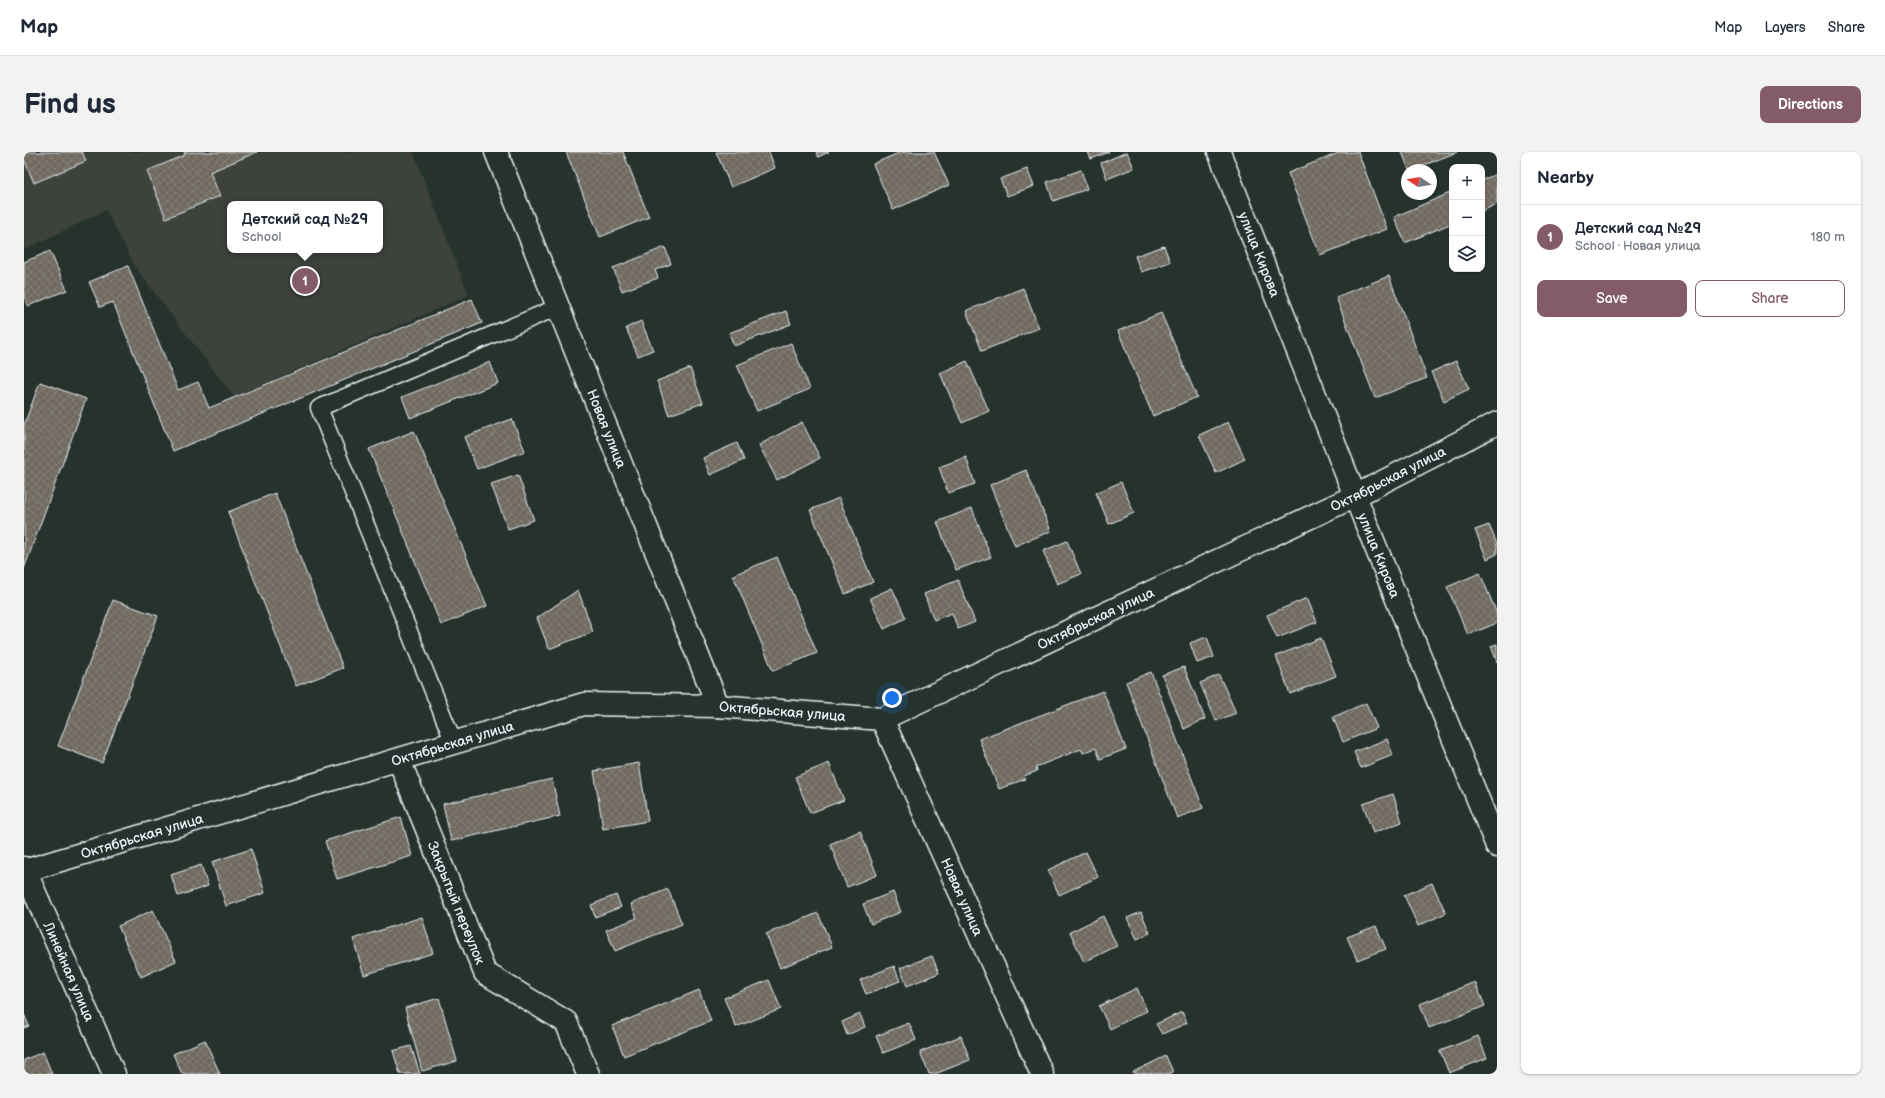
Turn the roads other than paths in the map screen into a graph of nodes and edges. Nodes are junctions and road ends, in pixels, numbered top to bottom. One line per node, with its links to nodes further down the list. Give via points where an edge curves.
1 (496, 152): 3 (street, Новая улица)
2 (1219, 152): 5 (street, улица Кирова)
3 (558, 307): 6 (street, Новая улица); 8 (lane, via 319,408)
4 (1497, 423): 5 (street, Октябрьская улица)
5 (1354, 496): 7 (street, Октябрьская улица); 10 (street, улица Кирова)
6 (718, 706): 7 (street, Октябрьская улица); 8 (street, Октябрьская улица, via 584,704)
7 (882, 719): 14 (street, Новая улица)
8 (454, 743): 9 (street, Октябрьская улица)
9 (399, 760): 11 (street, Октябрьская улица); 13 (street, Закрытый переулок, via 485,973 566,1022)
10 (1497, 846)
11 (24, 870): 12 (street, Линейная улица)
12 (114, 1074)
13 (588, 1074)
14 (1042, 1074)

